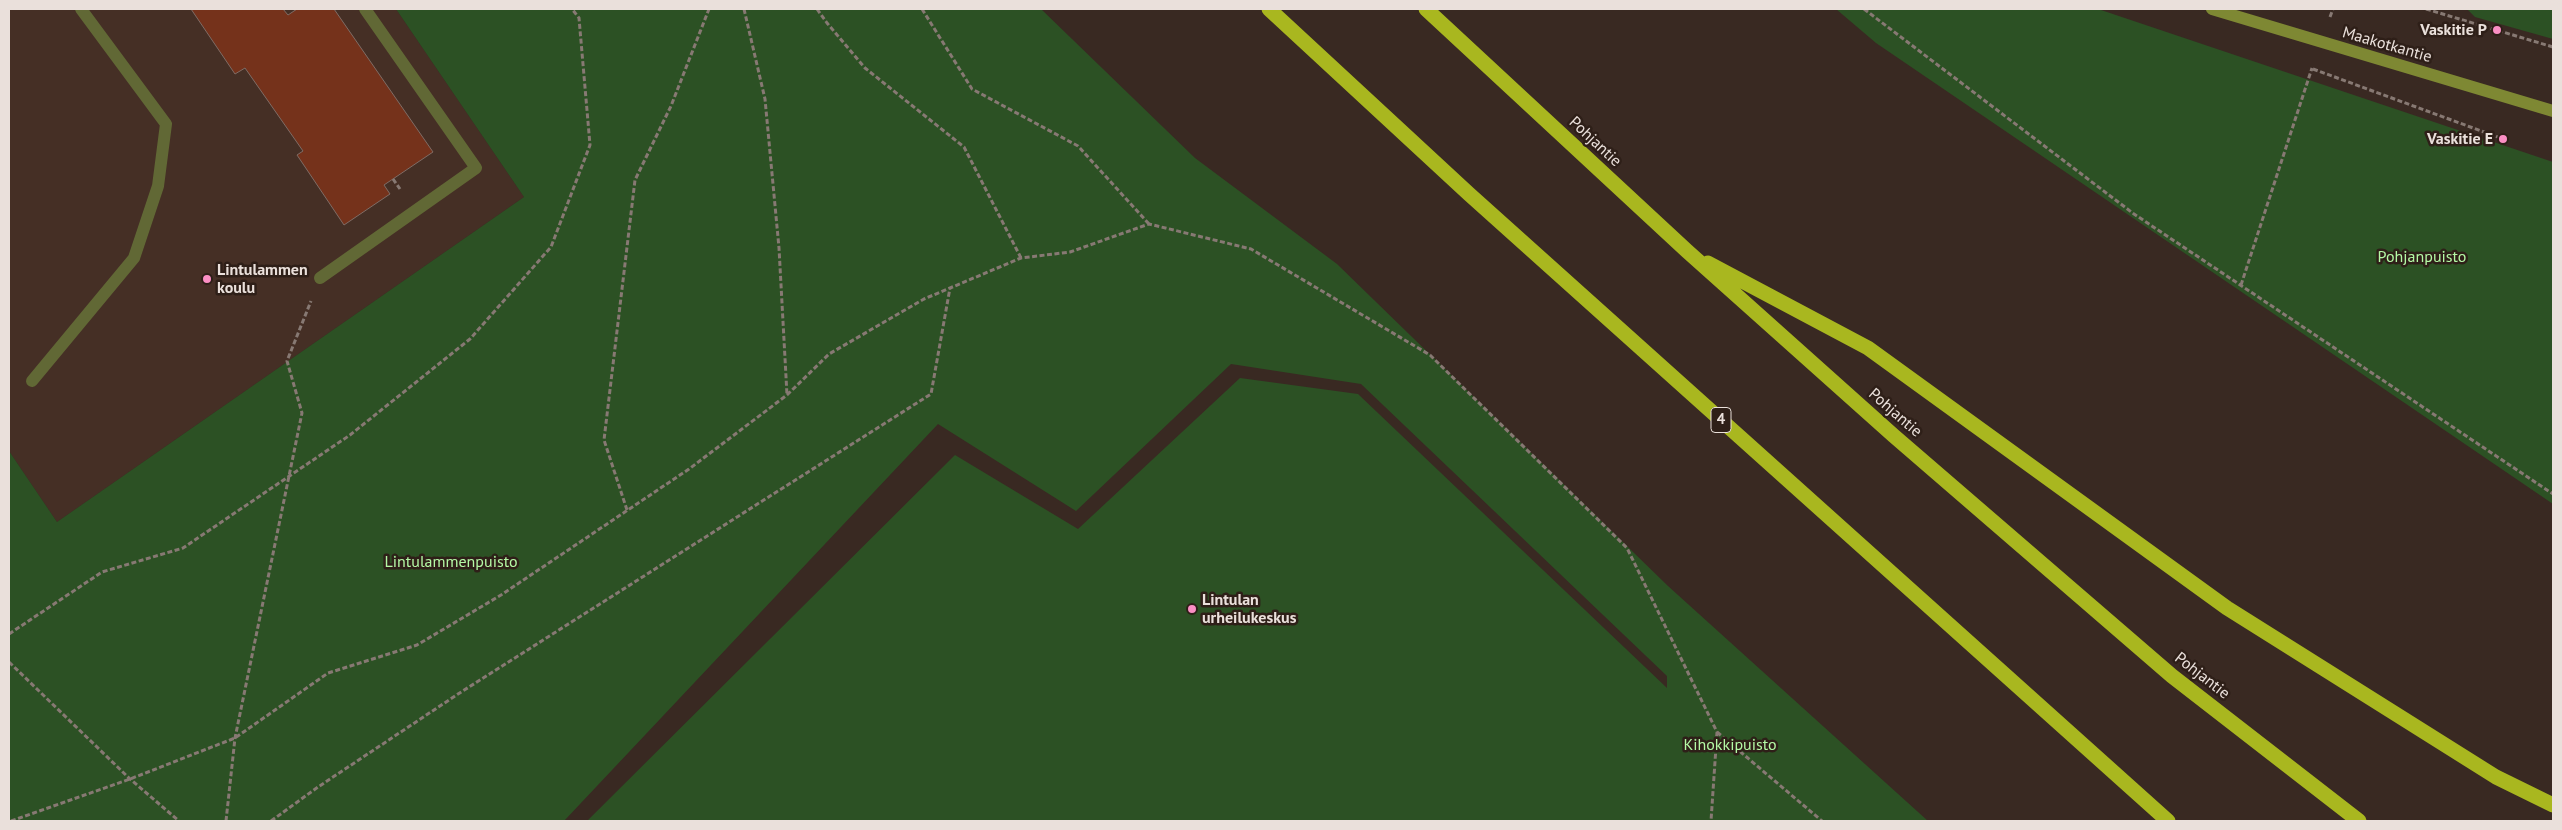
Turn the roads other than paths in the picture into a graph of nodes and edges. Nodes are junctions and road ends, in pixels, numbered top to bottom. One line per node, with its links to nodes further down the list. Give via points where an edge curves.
1 (81, 9): 9 (lane, via 166,124 158,186 134,258)
2 (365, 9): 8 (lane, via 476,168)
3 (1269, 9): 11 (highway, 4, via 1469,194)
4 (1426, 9): 7 (highway, Pohjantie)
5 (2212, 9): 6 (street, Maakotkantie)
6 (2553, 111)
7 (1687, 251): 10 (highway, via 1868,348 2227,608 2496,778); 12 (highway, Pohjantie, via 1894,436 2172,676)
8 (320, 278)
9 (32, 382)
10 (2553, 805)
11 (2168, 821)
12 (2359, 821)

